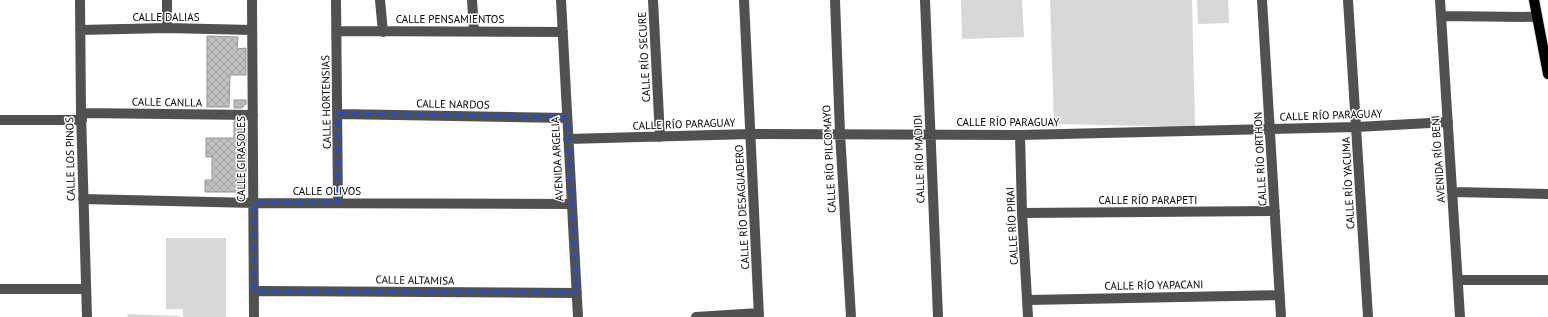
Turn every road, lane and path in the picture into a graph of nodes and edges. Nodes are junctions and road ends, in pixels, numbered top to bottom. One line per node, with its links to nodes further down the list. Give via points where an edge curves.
1 (80, 0): 19 (street, CALLE LOS PINOS)
2 (167, 0): 18 (street)
3 (252, 0): 20 (street, CALLE GIRASOLES)
4 (336, 0): 21 (street, CALLE HORTENSIAS)
5 (380, 0): 23 (street)
6 (472, 0): 22 (street)
7 (561, 0): 24 (street, AVENIDA ARGELIA)
8 (653, 0): 38 (street, CALLE RÍO SECURE)
9 (744, 0): 35 (street, CALLE RÍO DESAGUADERO)
10 (834, 0): 34 (street, CALLE RÍO PILCOMAYO)
11 (925, 0): 36 (street, CALLE RÍO MADIDI)
12 (1262, 0): 33 (street, CALLE RÍO ORTHON)
13 (1348, 0): 32 (street, CALLE RÍO YACUMA)
14 (1440, 0): 16 (street, AVENIDA RÍO BENI)
15 (1534, 0): 17 (main road)
16 (1441, 16): 17 (street); 31 (street, AVENIDA RÍO BENI)
17 (1536, 16): 25 (main road)
18 (167, 28): 19 (street, CALLE DALIAS); 20 (street, CALLE DALIAS)
19 (80, 30): 28 (street, CALLE LOS PINOS)
20 (252, 30): 26 (street, CALLE GIRASOLES)
21 (337, 31): 23 (street, CALLE PENSAMIENTOS); 27 (street, CALLE HORTENSIAS)
22 (474, 31): 23 (street, CALLE PENSAMIENTOS); 24 (street, CALLE PENSAMIENTOS)
23 (383, 32)
24 (562, 32): 29 (street, AVENIDA ARGELIA)
25 (1548, 74)
26 (253, 114): 28 (street, CALLE CANLLA); 43 (street, CALLE GIRASOLES)
27 (338, 114): 29 (street, CALLE NARDOS); 44 (street, CALLE HORTENSIAS)
28 (81, 116): 30 (street, CALLE CANLLA); 42 (street, CALLE LOS PINOS)
29 (567, 118): 39 (street, AVENIDA ARGELIA)
30 (0, 120)
31 (1448, 122): 32 (street, CALLE RÍO PARAGUAY); 40 (street, AVENIDA RÍO BENI)
32 (1357, 127): 33 (street, CALLE RÍO PARAGUAY); 65 (street, CALLE RÍO YACUMA)
33 (1270, 129): 37 (street, CALLE RÍO PARAGUAY); 46 (street, CALLE RÍO ORTHON)
34 (840, 133): 35 (street, CALLE RÍO PARAGUAY); 36 (street, CALLE RÍO PARAGUAY); 61 (street, CALLE RÍO PILCOMAYO)
35 (750, 134): 38 (street, CALLE RÍO PARAGUAY); 56 (street, CALLE RÍO DESAGUADERO)
36 (930, 134): 37 (street, CALLE RÍO PARAGUAY); 62 (street, CALLE RÍO MADIDI)
37 (1020, 135): 47 (street, CALLE RÍO PIRAI)
38 (660, 137): 39 (street, CALLE RÍO PARAGUAY)
39 (568, 139): 45 (street, AVENIDA ARGELIA)
40 (1452, 192): 41 (street); 48 (street, AVENIDA RÍO BENI)
41 (1548, 194)
42 (83, 199): 43 (street, CALLE OLIVOS); 50 (street, CALLE LOS PINOS)
43 (254, 203): 44 (street, CALLE OLIVOS); 52 (street, CALLE GIRASOLES)
44 (338, 203): 45 (street, CALLE OLIVOS)
45 (572, 204): 53 (street, AVENIDA ARGELIA)
46 (1275, 211): 47 (street, CALLE RÍO PARAPETI); 54 (street, CALLE RÍO ORTHON)
47 (1022, 212): 55 (street, CALLE RÍO PIRAI)
48 (1458, 280): 49 (street); 66 (street, AVENIDA RÍO BENI)
49 (1548, 280)
50 (86, 289): 51 (street); 57 (street, CALLE LOS PINOS)
51 (0, 290)
52 (254, 292): 53 (street, CALLE ALTAMISA); 58 (street, CALLE GIRASOLES)
53 (577, 293): 59 (street, AVENIDA ARGELIA)
54 (1280, 295): 55 (street, CALLE RÍO YAPACANI); 64 (street, CALLE RÍO ORTHON)
55 (1028, 300): 63 (street, CALLE RÍO PIRAI)
56 (759, 315): 60 (street)
57 (87, 317)
58 (254, 317)
59 (578, 317)
60 (696, 317)
61 (851, 317)
62 (938, 317)
63 (1028, 317)
64 (1281, 317)
65 (1368, 317)
66 (1460, 317)

